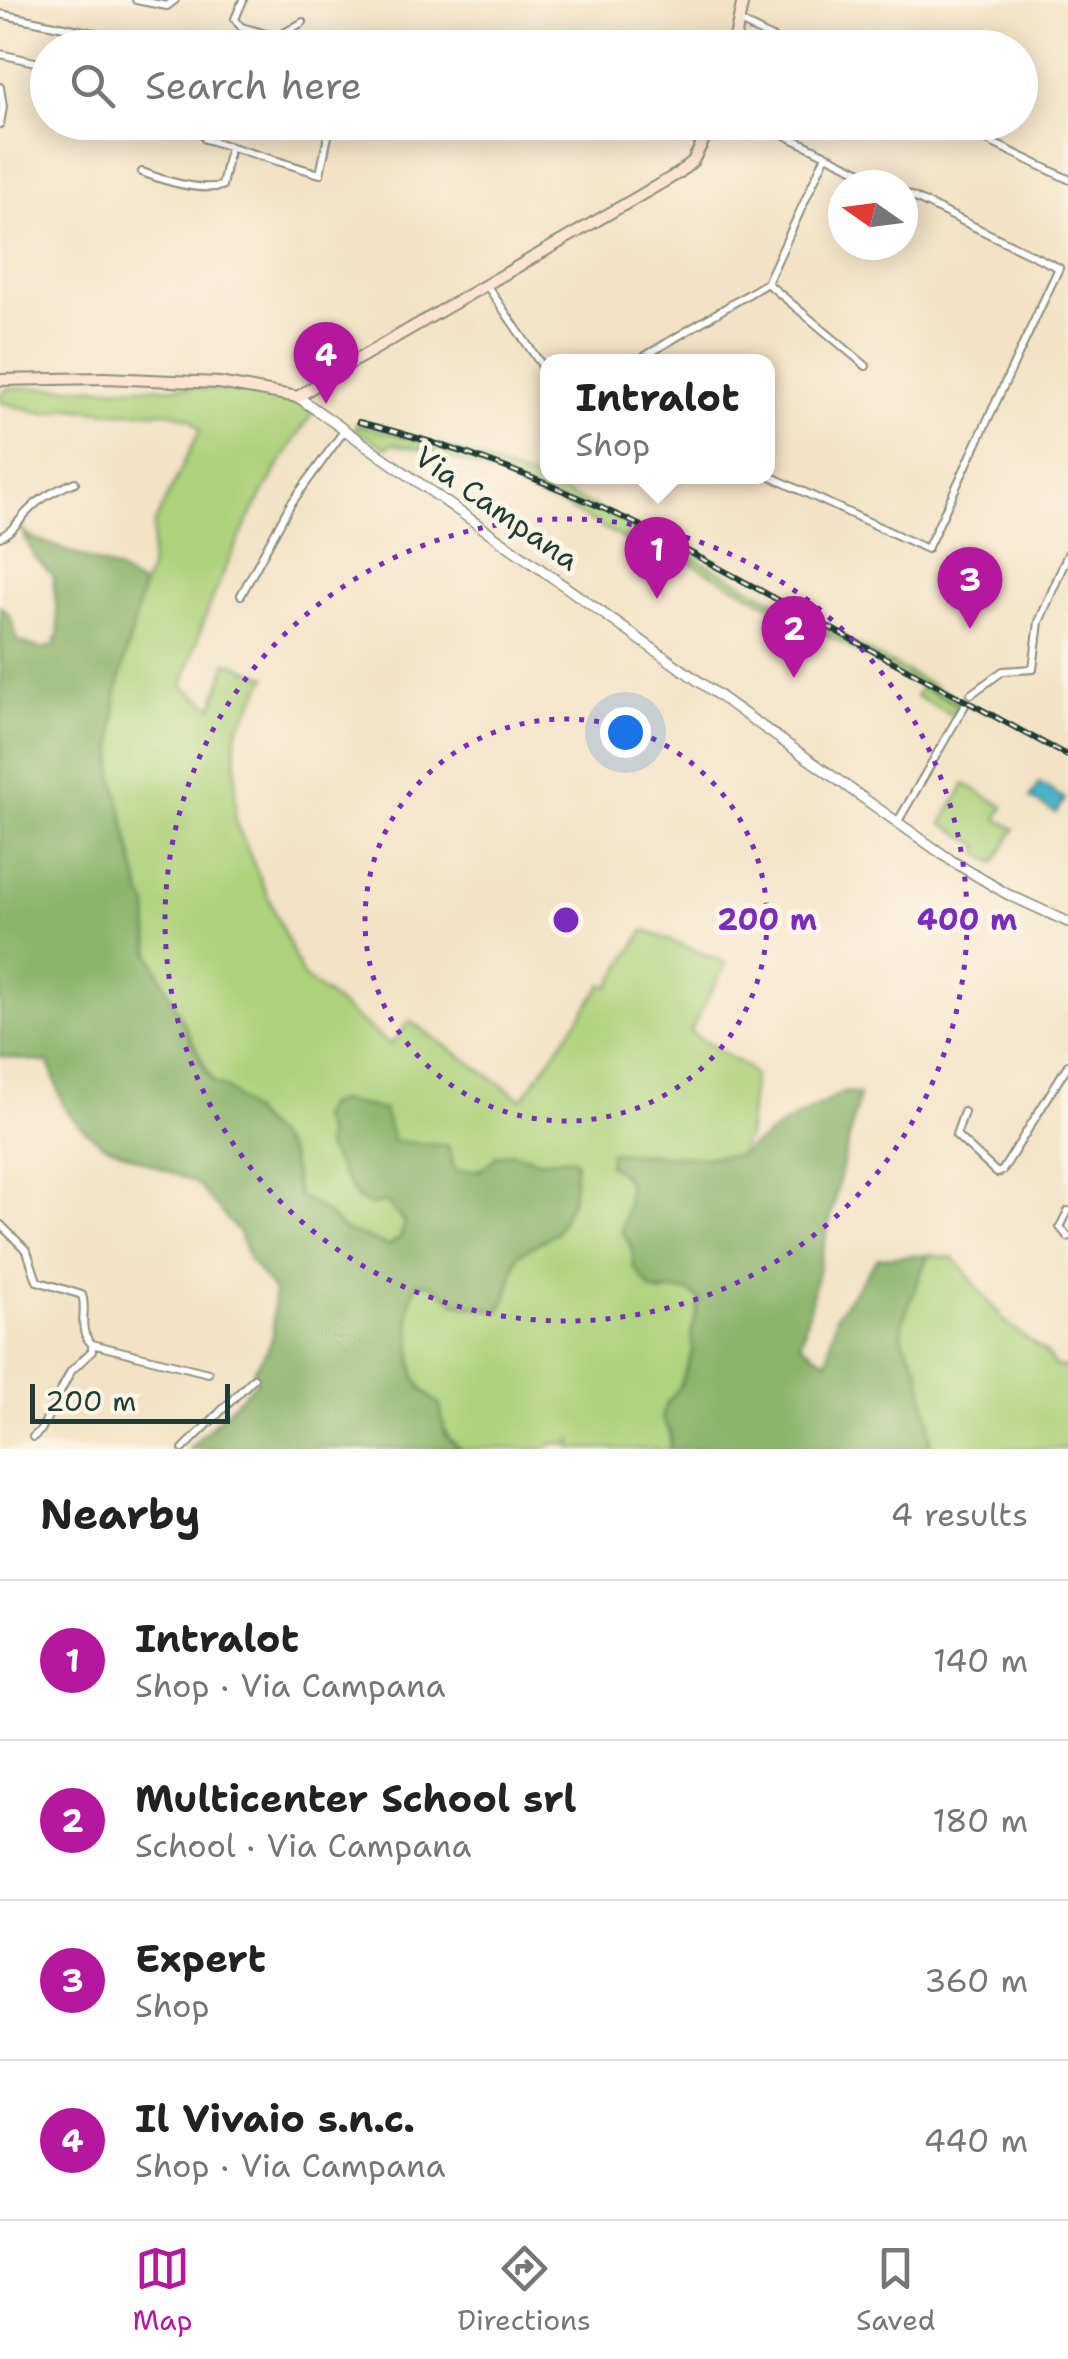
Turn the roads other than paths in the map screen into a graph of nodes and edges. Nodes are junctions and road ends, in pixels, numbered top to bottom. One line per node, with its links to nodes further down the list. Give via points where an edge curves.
1 (136, 0): 2 (street, via 168,6)
2 (174, 0)
3 (243, 0): 9 (street, via 236,20)
4 (743, 0): 7 (main road)
5 (0, 14): 8 (street)
6 (303, 22): 10 (street)
7 (740, 22): 11 (main road); 12 (street)
8 (80, 30)
9 (251, 30)
10 (289, 30)
11 (738, 30)
12 (756, 30)
13 (0, 54): 14 (street)
14 (30, 60)
15 (0, 87): 16 (street)
16 (0, 124)
17 (209, 140): 22 (street)
18 (327, 140): 22 (street, via 320,174)
19 (705, 140): 29 (main road, via 679,173)
20 (794, 140): 23 (street)
21 (987, 140): 26 (street)
22 (230, 147): 25 (street, via 222,186)
23 (826, 156): 24 (street); 28 (street)
24 (856, 170)
25 (142, 172)
26 (1068, 179)
27 (918, 199): 36 (street, via 1059,268 927,550)
28 (767, 283): 30 (street); 32 (street)
29 (487, 286): 31 (street); 34 (main road)
30 (648, 354)
31 (540, 362)
32 (866, 366)
33 (0, 380): 34 (main road, Via Campana, via 219,384)
34 (298, 397): 35 (street, Via Campana)
35 (344, 430): 40 (street, via 290,505); 43 (street, Via Campana)
36 (775, 480)
37 (75, 482): 38 (street, via 53,491)
38 (0, 537)
39 (1068, 554): 41 (street, via 1038,622 1033,670 1003,670)
40 (240, 595)
41 (971, 694)
42 (965, 705): 43 (street)
43 (897, 822): 44 (street, Via Campana, via 980,878)
44 (1068, 922)
45 (1068, 1065): 46 (street, via 1002,1171 956,1135)
46 (964, 1112)
47 (1068, 1212): 49 (street, via 1060,1227)
48 (0, 1224): 50 (street, via 27,1252 39,1283 82,1296 82,1328)
49 (1068, 1237)
50 (92, 1344): 51 (street); 53 (street)
51 (208, 1373)
52 (254, 1378): 54 (street)
53 (32, 1437)
54 (184, 1449)

